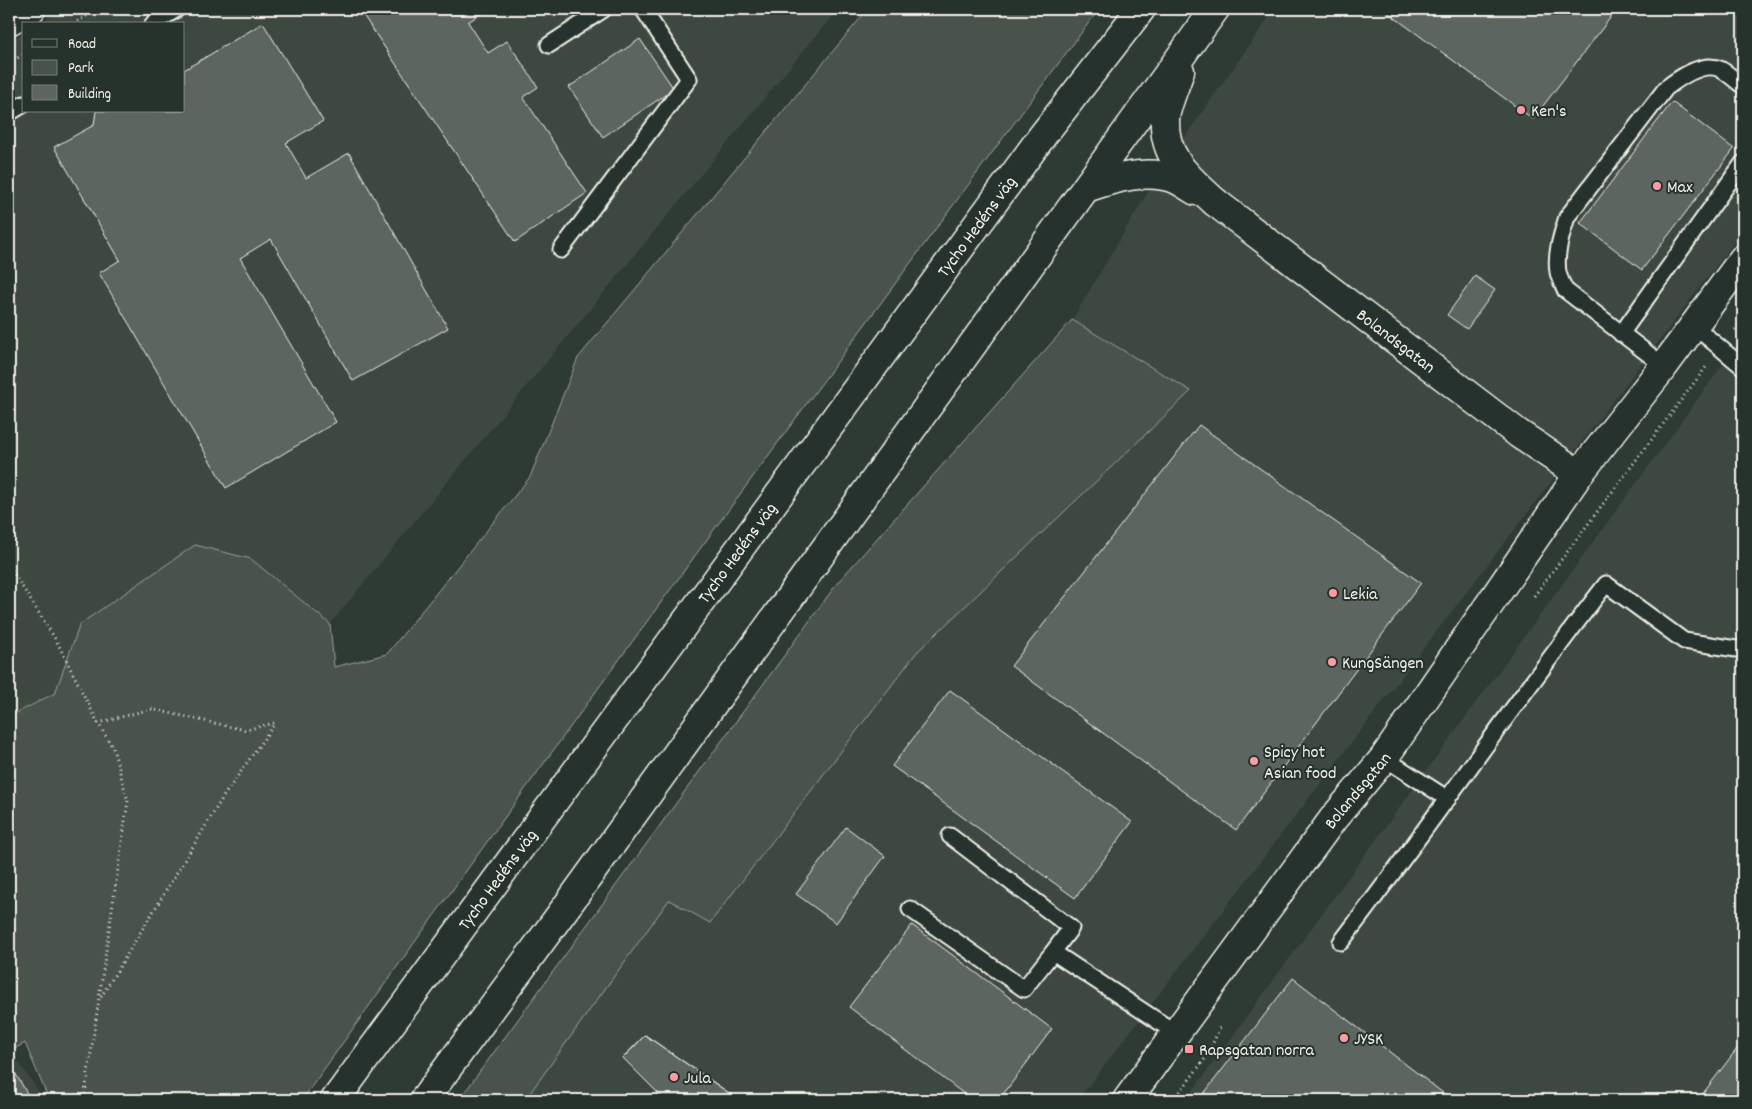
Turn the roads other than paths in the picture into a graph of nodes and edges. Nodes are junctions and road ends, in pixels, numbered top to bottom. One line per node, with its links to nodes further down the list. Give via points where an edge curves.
1 (31, 9): 7 (main road)
2 (177, 9): 8 (lane)
3 (604, 9): 9 (lane)
4 (643, 9): 17 (lane, via 689,80)
5 (1141, 9): 32 (main road, Tycho Hedéns väg, via 1043,135)
6 (1215, 9): 10 (main road)
7 (9, 21)
8 (156, 22)
9 (549, 45)
10 (1186, 50): 15 (main road); 16 (main road, via 1165,118 1167,142 1182,172)
11 (1743, 86): 20 (lane, via 1719,68 1701,68 1682,76 1666,88 1568,217 1558,253 1558,272 1565,290)
12 (22, 105): 13 (lane)
13 (9, 113)
14 (1743, 163): 20 (lane)
15 (1086, 188): 16 (main road, via 1112,179 1158,175 1175,179); 33 (main road)
16 (1215, 202): 23 (main road, Bolandsgatan, via 1519,434)
17 (561, 250)
18 (1743, 260): 19 (main road, Bolandsgatan)
19 (1694, 326): 21 (main road, Bolandsgatan); 22 (lane)
20 (1621, 334): 21 (lane)
21 (1664, 366): 23 (main road, Bolandsgatan)
22 (1743, 367)
23 (1579, 474): 25 (main road, Bolandsgatan)
24 (1743, 650): 26 (lane, via 1684,641 1606,584)
25 (1384, 758): 26 (lane); 31 (main road, Bolandsgatan, via 1332,819)
26 (1448, 799): 29 (lane)
27 (950, 836): 30 (lane, via 1071,928)
28 (910, 909): 30 (lane, via 1024,989)
29 (1341, 942)
30 (1053, 952): 31 (lane)
31 (1176, 1033): 34 (main road, Bolandsgatan)
32 (335, 1100)
33 (424, 1100)
34 (1127, 1100)

